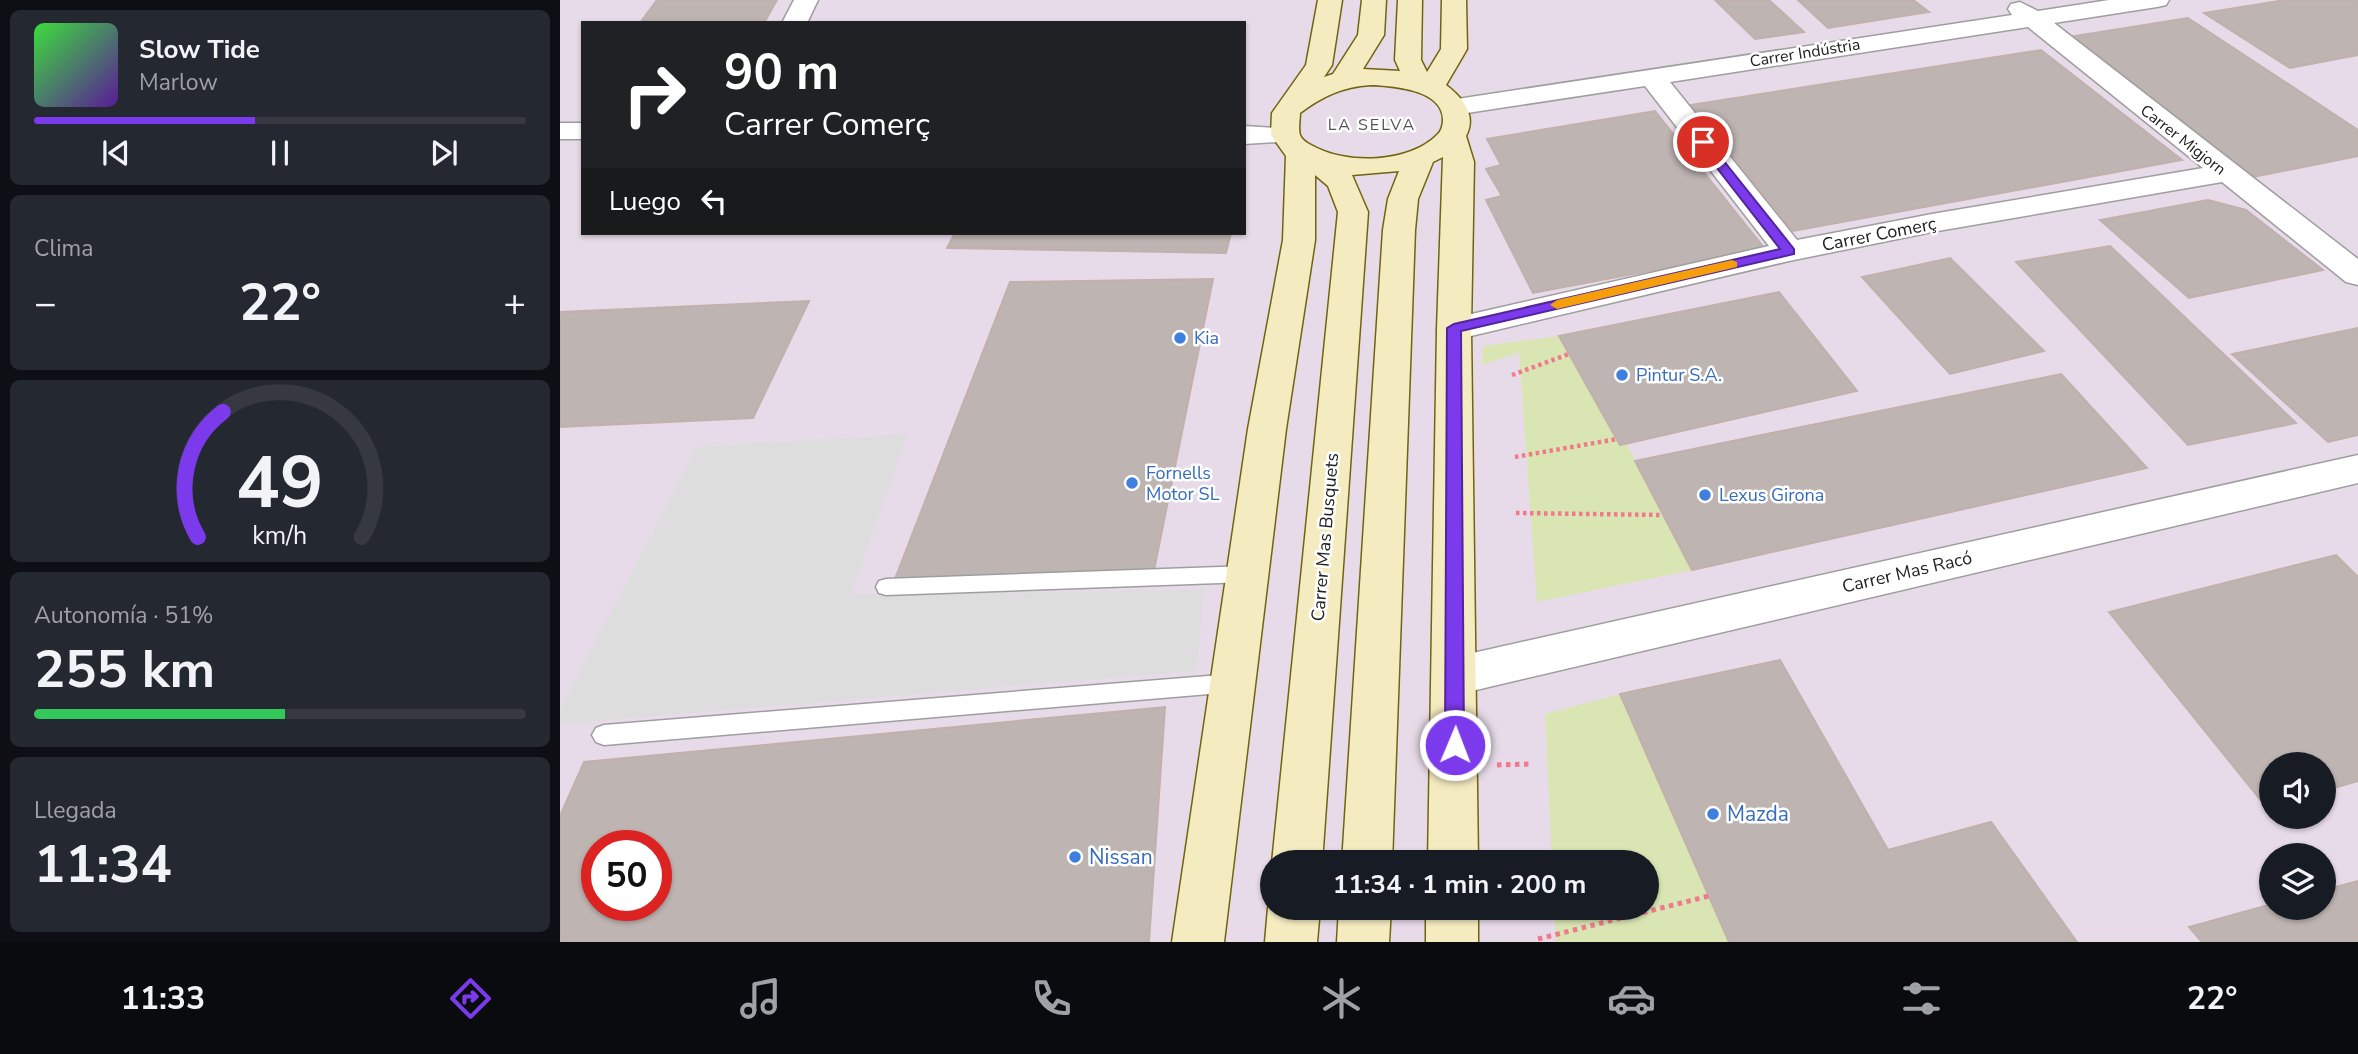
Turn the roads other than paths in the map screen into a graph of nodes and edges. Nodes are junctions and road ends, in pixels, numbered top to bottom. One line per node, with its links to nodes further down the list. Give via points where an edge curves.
1 (806, 0): 8 (street)
2 (1330, 0): 12 (main road, via 1319,65)
3 (1374, 0): 10 (main road, via 1371,35)
4 (1410, 0): 11 (main road, via 1408,60)
5 (1454, 0): 11 (main road, via 1454,49)
6 (2157, 0): 7 (street, Carrer Indústria)
7 (2020, 10): 9 (street, Carrer Indústria); 19 (street, Carrer Migjorn)
8 (795, 21)
9 (1652, 76): 13 (street, Carrer Indústria); 20 (street)
10 (1343, 80): 11 (main road, via 1382,77); 12 (main road, via 1304,95)
11 (1425, 86): 13 (main road)
12 (1291, 107): 17 (main road, via 1284,121)
13 (1453, 122): 18 (main road, via 1439,149); 22 (main road, via 1459,162)
14 (560, 131): 15 (street)
15 (581, 131)
16 (1246, 135): 17 (street)
17 (1300, 148): 18 (main road, via 1338,165 1365,168); 24 (main road, via 1299,240); 29 (main road, Carrer Mas Busquets, via 1342,182 1353,212)
18 (1419, 159): 30 (main road, via 1403,199 1399,230)
19 (2225, 173): 20 (street, Carrer Comerç); 21 (street, Carrer Migjorn)
20 (1789, 251): 22 (street, Carrer Comerç)
21 (2358, 275)
22 (1454, 328): 26 (main road)
23 (2358, 469): 26 (street, Carrer Mas Racó)
24 (1248, 573): 25 (lane); 27 (main road)
25 (886, 587)
26 (1455, 676): 31 (main road)
27 (1233, 683): 28 (lane); 35 (main road)
28 (604, 735)
29 (1298, 850)
30 (1368, 850)
31 (1453, 850)
32 (1293, 920): 36 (main road)
33 (1364, 920): 37 (main road)
34 (1452, 920): 38 (main road)
35 (1198, 942)
36 (1291, 942)
37 (1363, 942)
38 (1452, 942)

